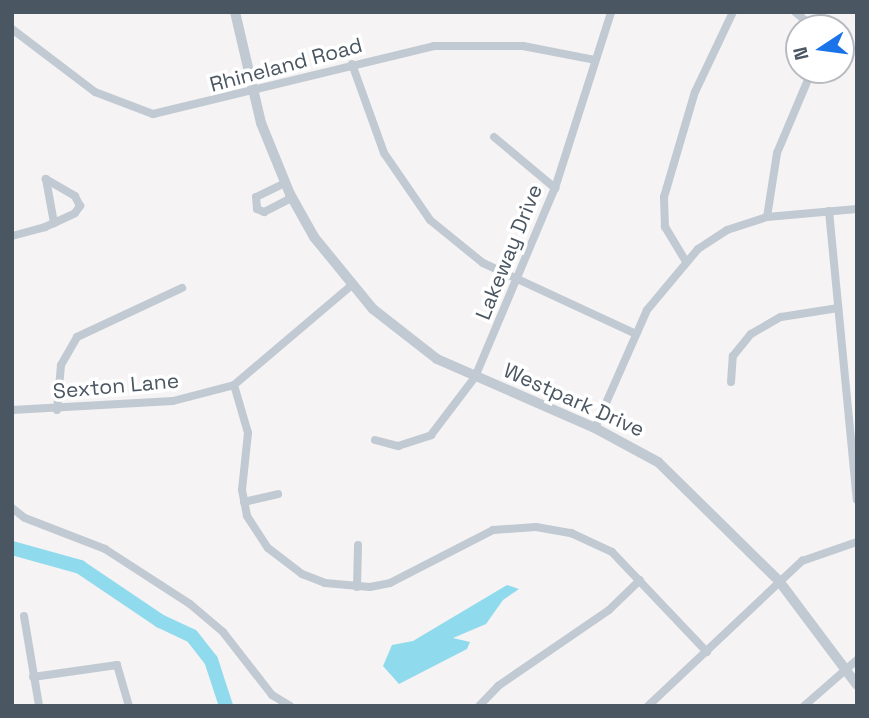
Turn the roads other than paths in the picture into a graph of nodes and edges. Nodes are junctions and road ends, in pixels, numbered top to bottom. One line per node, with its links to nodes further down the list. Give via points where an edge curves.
1 (234, 12): 8 (street, Westpark Drive)
2 (611, 12): 5 (street, Lakeway Drive)
3 (733, 12): 18 (street, via 695,92 664,197 665,227)
4 (12, 29): 8 (street, Rhineland Road, via 88,88 140,113 171,113)
5 (594, 60): 6 (street, Rhineland Road, via 546,48 453,45); 11 (street, Lakeway Drive)
6 (352, 64): 8 (street, Rhineland Road); 19 (street, via 384,153 405,188 455,243)
7 (806, 84): 15 (street, via 776,153)
8 (252, 91): 10 (street, Westpark Drive)
9 (494, 137): 11 (street)
10 (285, 183): 12 (street, Westpark Drive); 12 (street, via 256,197 257,209 264,212)
11 (555, 188): 19 (street, Lakeway Drive)
12 (292, 198): 20 (street, Westpark Drive)
13 (857, 209): 14 (street)
14 (829, 211): 15 (street); 22 (street)
15 (767, 217): 18 (street, via 727,230)
16 (54, 223): 16 (street, via 44,182 46,179 75,196 80,206); 17 (street)
17 (12, 236)
18 (685, 260): 23 (street, via 656,295)
19 (517, 281): 23 (street); 24 (street, Lakeway Drive)
20 (352, 285): 24 (street, Westpark Drive, via 409,341); 26 (street, Sexton Lane)
21 (182, 288): 28 (street, via 77,337 61,365)
22 (838, 307): 25 (street, via 781,317 751,334 733,356); 32 (street)
23 (636, 334): 29 (street)
24 (475, 377): 29 (street, Westpark Drive); 30 (street, Lakeway Drive, via 431,435 398,446)
25 (731, 382)
26 (234, 385): 28 (street, Sexton Lane, via 173,401); 33 (street, via 248,433)
27 (12, 410): 28 (street, Sexton Lane)
28 (57, 410)
29 (595, 428): 38 (street, Westpark Drive, via 658,462 686,484)
30 (375, 440)
31 (278, 494): 33 (street)
32 (857, 500)
33 (244, 502): 39 (street, via 268,548 302,574)
34 (12, 508): 48 (street, via 25,518 105,549 190,604 223,632 272,695)
35 (857, 542): 38 (street, via 814,553)
36 (358, 545): 39 (street)
37 (640, 580): 39 (street, via 592,540 536,527 493,530 390,583); 41 (street); 49 (street, via 609,610 498,686)
38 (779, 581): 41 (street); 43 (street, Westpark Drive)
39 (357, 587)
40 (24, 616): 44 (street)
41 (706, 652): 50 (street)
42 (857, 660): 43 (street)
43 (844, 669): 45 (street, Westpark Drive); 51 (street)
44 (33, 677): 46 (street); 47 (street, via 117,665)
45 (857, 685)
46 (39, 706)
47 (129, 706)
48 (290, 706)
49 (479, 706)
50 (648, 706)
51 (804, 706)

